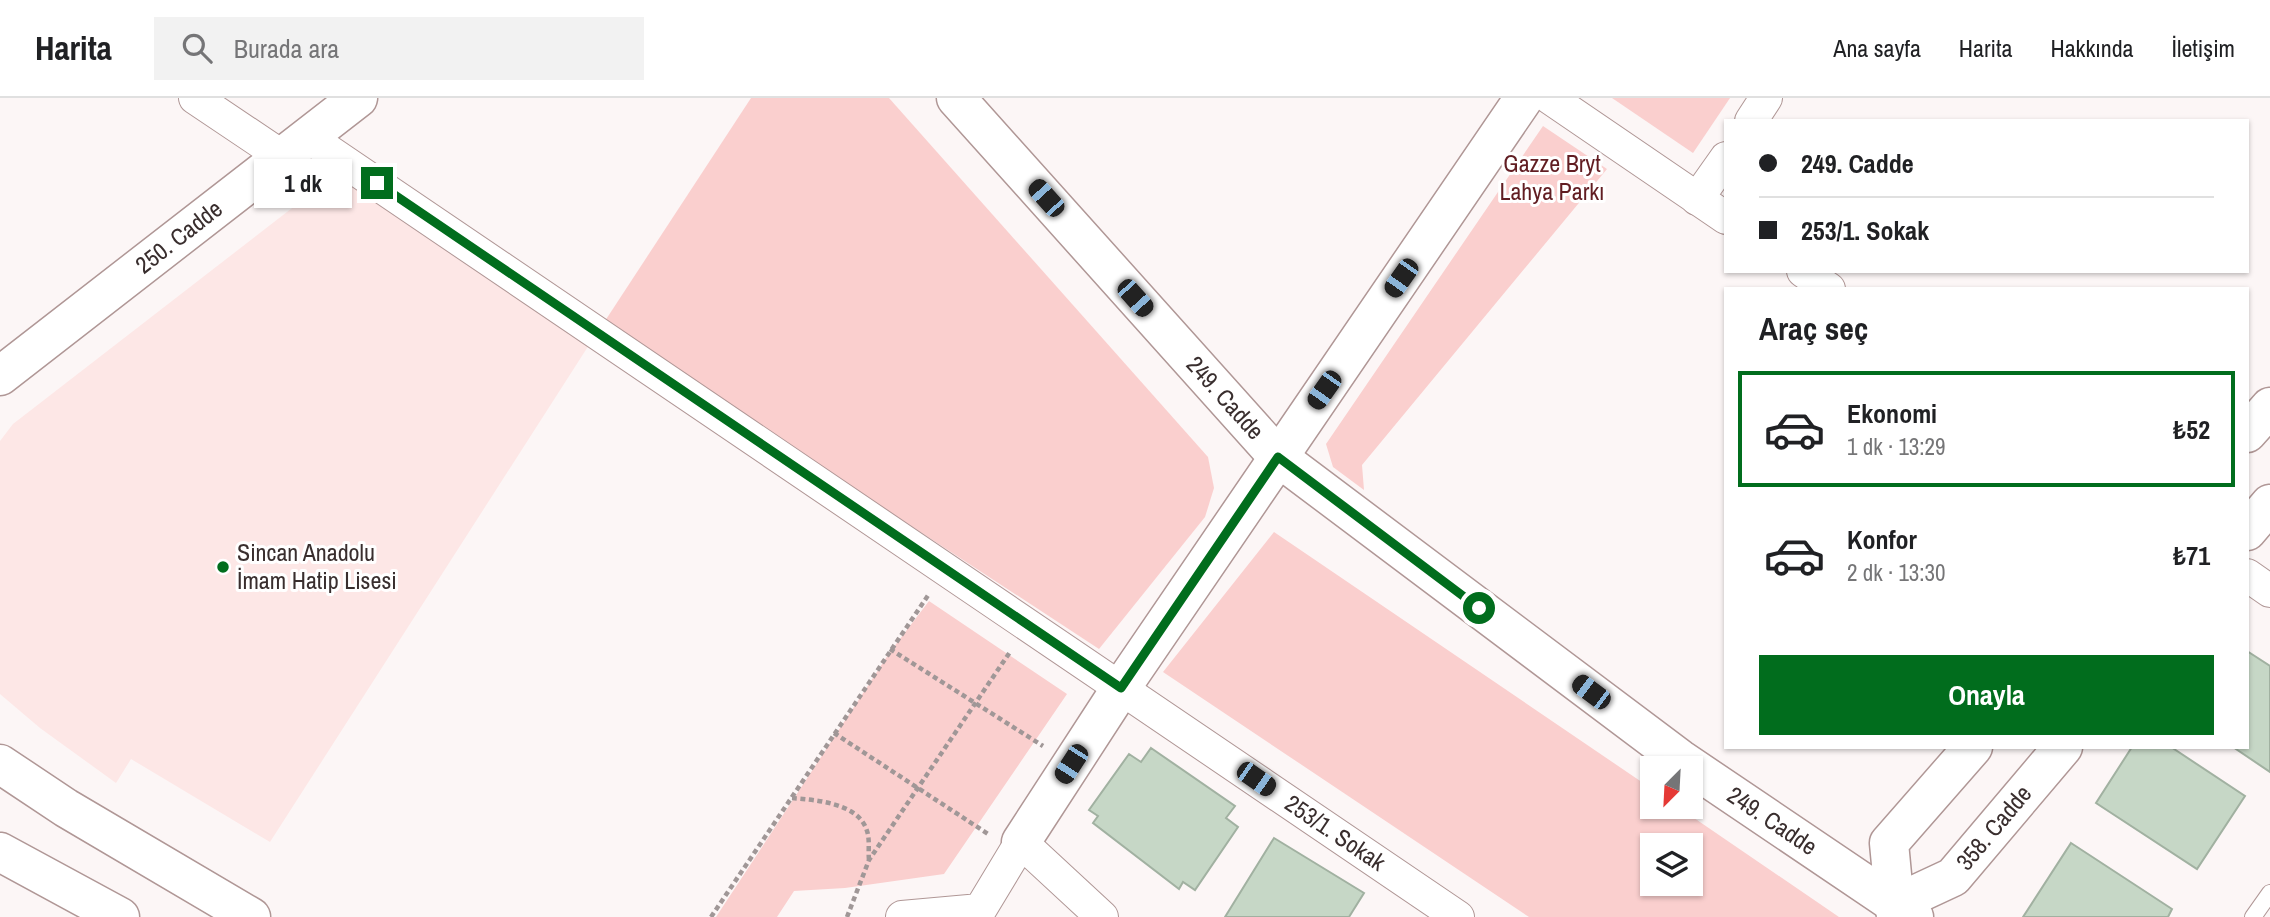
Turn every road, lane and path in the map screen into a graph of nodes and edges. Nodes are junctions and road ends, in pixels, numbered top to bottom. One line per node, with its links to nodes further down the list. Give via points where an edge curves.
1 (195, 98): 8 (street, 253/1. Sokak)
2 (358, 98): 8 (street, 250. Cadde)
3 (956, 98): 17 (street, 249. Cadde)
4 (1524, 98): 17 (street)
5 (1550, 98): 10 (street)
6 (1766, 98): 7 (street)
7 (1752, 119)
8 (295, 147): 14 (street, 250. Cadde); 20 (street, 253/1. Sokak)
9 (1724, 161): 10 (street)
10 (1697, 199): 11 (street)
11 (1724, 217)
12 (1806, 273): 13 (street)
13 (1826, 287)
14 (0, 376)
15 (2270, 407): 16 (street)
16 (2249, 431)
17 (1278, 457): 25 (street); 38 (street, 249. Cadde, via 1680,759)
18 (2270, 504): 19 (street)
19 (2249, 529)
20 (947, 572): 23 (street, 253/1. Sokak); 24 (path)
21 (2249, 576): 22 (street)
22 (2270, 591)
23 (1028, 625): 25 (street, 253/1. Sokak); 26 (path)
24 (890, 649): 26 (path); 27 (path)
25 (1121, 688): 31 (street); 45 (street, 253/1. Sokak)
26 (975, 703): 31 (path); 32 (path)
27 (834, 733): 32 (path); 33 (path)
28 (1971, 749): 38 (street, via 1889,843)
29 (2061, 749): 38 (street, 358. Cadde, via 1953,877)
30 (0, 764): 40 (street)
31 (1071, 764): 34 (street)
32 (918, 788): 34 (path); 36 (path)
33 (792, 798): 36 (path, via 847,809 861,819 867,831); 41 (path)
34 (1018, 846): 43 (street, via 980,910); 44 (street)
35 (0, 852): 39 (street)
36 (869, 860): 42 (path)
37 (2270, 893): 46 (lane)
38 (1902, 913)
39 (120, 917)
40 (251, 917)
41 (711, 917)
42 (847, 917)
43 (902, 917)
44 (1102, 917)
45 (1458, 917)
46 (2253, 917)

